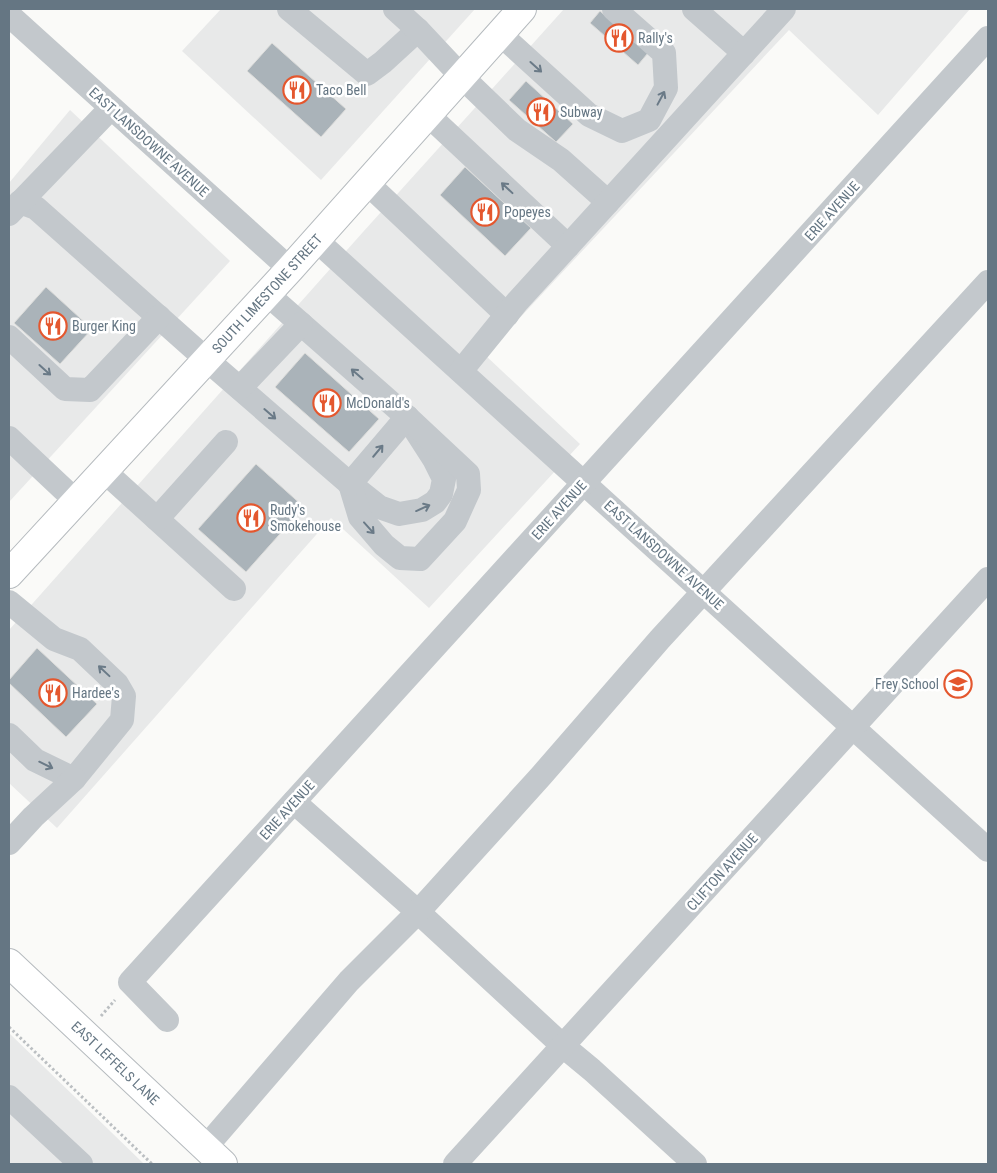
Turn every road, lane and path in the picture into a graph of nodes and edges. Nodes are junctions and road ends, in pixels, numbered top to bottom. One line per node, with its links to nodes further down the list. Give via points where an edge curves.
1 (290, 9): 8 (street, via 367,74)
2 (395, 9): 8 (street)
3 (614, 9): 14 (street, one-way to 3, via 666,88 664,53)
4 (694, 9): 10 (street)
5 (784, 9): 10 (street)
6 (9, 15): 12 (street, EAST LANSDOWNE AVENUE)
7 (508, 18): 11 (main road, SOUTH LIMESTONE STREET); 14 (street, one-way to 14, via 589,115 622,130)
8 (418, 30): 11 (street)
9 (988, 38): 35 (street, ERIE AVENUE)
10 (744, 53): 15 (street)
11 (462, 77): 13 (main road, SOUTH LIMESTONE STREET); 17 (street, via 517,130 560,160)
12 (111, 108): 18 (street); 21 (street, EAST LANSDOWNE AVENUE)
13 (428, 115): 16 (main road, SOUTH LIMESTONE STREET); 20 (street, one-way to 13)
14 (650, 120): 15 (street)
15 (668, 136): 17 (street)
16 (367, 183): 19 (main road, SOUTH LIMESTONE STREET); 24 (street)
17 (608, 202): 20 (street)
18 (15, 208): 25 (street, via 36,208)
19 (316, 240): 21 (main road, SOUTH LIMESTONE STREET); 29 (street, EAST LANSDOWNE AVENUE)
20 (568, 246): 24 (street)
21 (290, 269): 23 (main road, SOUTH LIMESTONE STREET)
22 (988, 282): 42 (street)
23 (267, 294): 26 (street); 28 (main road, SOUTH LIMESTONE STREET)
24 (507, 315): 29 (street)
25 (159, 317): 27 (street, one-way to 25, via 65,389 90,390); 28 (street)
26 (301, 324): 30 (street); 31 (street, one-way to 26)
27 (9, 337)
28 (207, 360): 30 (street); 34 (main road, SOUTH LIMESTONE STREET)
29 (461, 371): 35 (street, EAST LANSDOWNE AVENUE)
30 (240, 388): 36 (street, one-way to 36)
31 (407, 417): 36 (street, one-way to 31); 36 (street, one-way to 31, via 379,507 400,514 422,510 435,502 441,494 444,480); 36 (street, one-way to 31, via 360,518 400,558 420,559 455,520 469,490 468,474)
32 (9, 438): 37 (street)
33 (226, 442): 38 (street)
34 (104, 472): 37 (main road, SOUTH LIMESTONE STREET); 38 (street)
35 (584, 483): 42 (street, EAST LANSDOWNE AVENUE); 47 (street, ERIE AVENUE)
36 (350, 484)
37 (76, 501): 39 (main road, SOUTH LIMESTONE STREET)
38 (157, 519): 41 (street)
39 (9, 574)
40 (988, 579): 44 (street, CLIFTON AVENUE)
41 (234, 589)
42 (704, 592): 44 (street, EAST LANSDOWNE AVENUE); 50 (street)
43 (9, 602): 46 (street, one-way to 43, via 122,720 124,696 117,684 80,649 54,639)
44 (854, 727): 49 (street, EAST LANSDOWNE AVENUE); 56 (street, CLIFTON AVENUE)
45 (9, 735): 46 (street, one-way to 46, via 35,760)
46 (74, 779): 48 (street)
47 (294, 802): 50 (street); 52 (street, ERIE AVENUE)
48 (9, 843)
49 (988, 850)
50 (418, 912): 56 (street); 58 (street, via 349,982)
51 (9, 963): 55 (main road, EAST LEFFELS LANE)
52 (130, 982): 53 (street); 55 (path)
53 (167, 1020)
54 (9, 1027): 60 (path)
55 (84, 1034): 58 (main road, EAST LEFFELS LANE)
56 (563, 1046): 61 (street, CLIFTON AVENUE); 62 (street)
57 (9, 1097): 59 (street)
58 (214, 1156)
59 (82, 1164)
60 (152, 1164)
61 (455, 1164)
62 (695, 1164)

